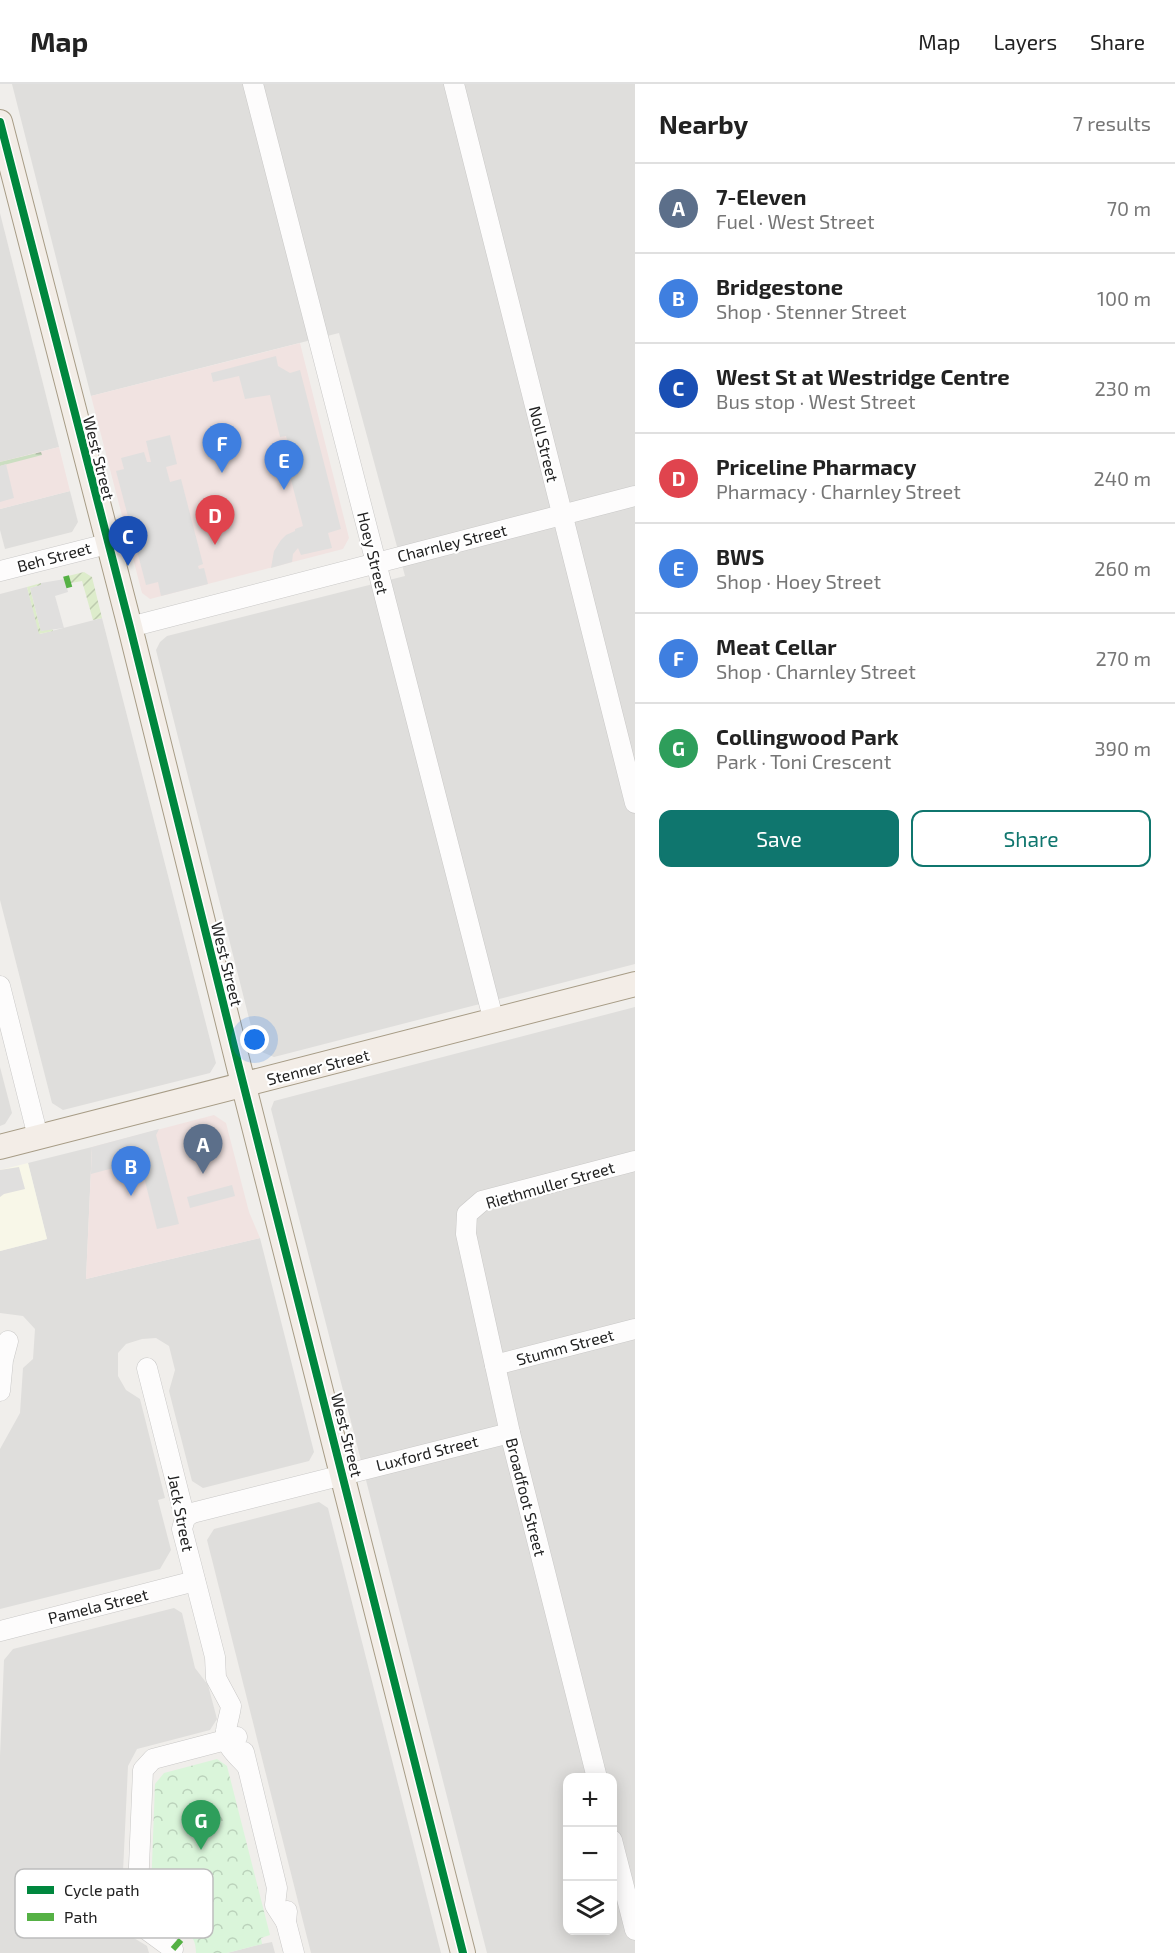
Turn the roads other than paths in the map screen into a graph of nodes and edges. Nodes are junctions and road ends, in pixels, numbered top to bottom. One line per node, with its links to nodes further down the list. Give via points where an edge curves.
1 (253, 84): 7 (street, Hoey Street)
2 (454, 84): 5 (street, Noll Street)
3 (0, 122): 6 (main road, West Street)
4 (635, 496): 5 (street, Charnley Street)
5 (562, 515): 7 (street, Charnley Street); 10 (street, Noll Street)
6 (107, 544): 8 (street, Beh Street); 9 (main road, West Street)
7 (376, 563): 9 (street, Charnley Street); 13 (street, Hoey Street)
8 (0, 571)
9 (130, 627): 14 (main road, West Street)
10 (635, 803)
11 (635, 984): 13 (main road, Stenner Street)
12 (0, 986): 15 (street)
13 (494, 1022): 14 (main road, Stenner Street)
14 (244, 1085): 15 (main road, Stenner Street); 25 (main road, West Street)
15 (39, 1137): 16 (main road, Stenner Street)
16 (0, 1147)
17 (635, 1161): 18 (street, Riethmuller Street, via 482,1201)
18 (467, 1215): 21 (street, Broadfoot Street, via 466,1234)
19 (635, 1329): 21 (street, Stumm Street)
20 (8, 1341): 23 (street)
21 (495, 1365): 24 (street, Broadfoot Street)
22 (147, 1368): 26 (street, Jack Street)
23 (0, 1391)
24 (510, 1433): 25 (street, Luxford Street); 30 (street, Broadfoot Street)
25 (343, 1475): 26 (street); 37 (main road, West Street)
26 (185, 1518): 27 (street, Jack Street, via 182,1530)
27 (195, 1581): 28 (street, Pamela Street); 29 (street, Jack Street, via 215,1657 216,1678 237,1723)
28 (0, 1631)
29 (232, 1739): 32 (street, via 153,1759 143,1770); 36 (street, Jack Street, via 245,1753 277,1888 288,1902 286,1922)
30 (596, 1773)
31 (617, 1860): 33 (street)
32 (139, 1869)
33 (635, 1930)
34 (158, 1938): 35 (street)
35 (172, 1949)
36 (294, 1953)
37 (463, 1953)

